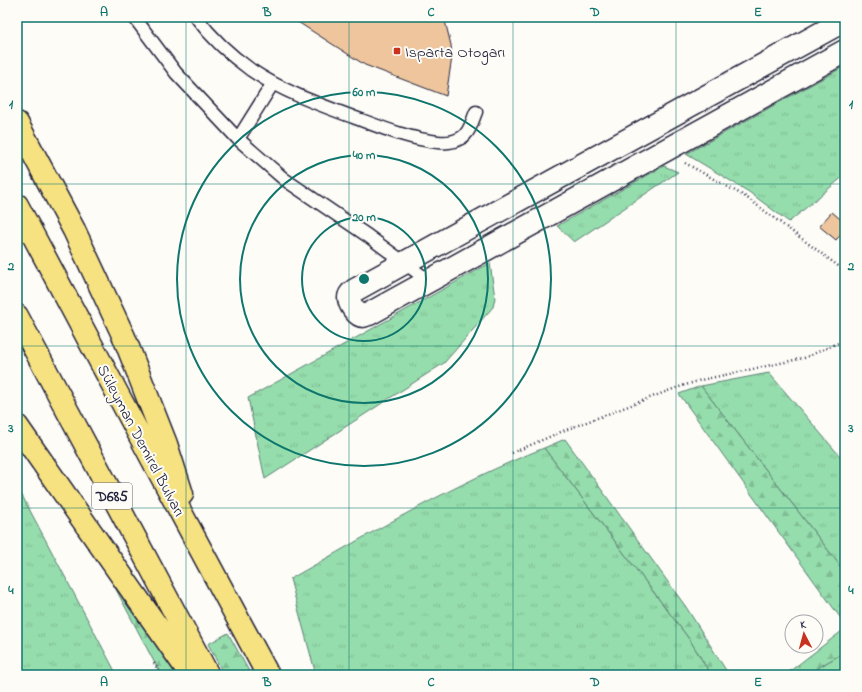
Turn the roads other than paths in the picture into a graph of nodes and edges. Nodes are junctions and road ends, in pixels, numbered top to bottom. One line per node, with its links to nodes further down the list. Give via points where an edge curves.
1 (134, 17): 8 (lane, via 176,73)
2 (196, 17): 5 (lane, via 230,53)
3 (845, 20): 10 (street)
4 (845, 51): 11 (street)
5 (273, 83): 6 (lane, via 313,102 424,140 446,142 463,137); 8 (lane)
6 (476, 112)
7 (17, 123): 14 (highway, via 74,230 124,336 166,444)
8 (238, 139): 10 (lane, via 284,178)
9 (17, 205): 14 (highway, Süleyman Demirel Bulvarı)
10 (405, 262): 11 (lane); 11 (street, via 351,293 350,303 358,314 369,314)
11 (429, 281)
12 (17, 316): 16 (highway, D685)
13 (17, 426): 15 (highway)
14 (202, 552): 17 (highway, Süleyman Demirel Bulvarı)
15 (191, 675)
16 (208, 675)
17 (268, 675)

